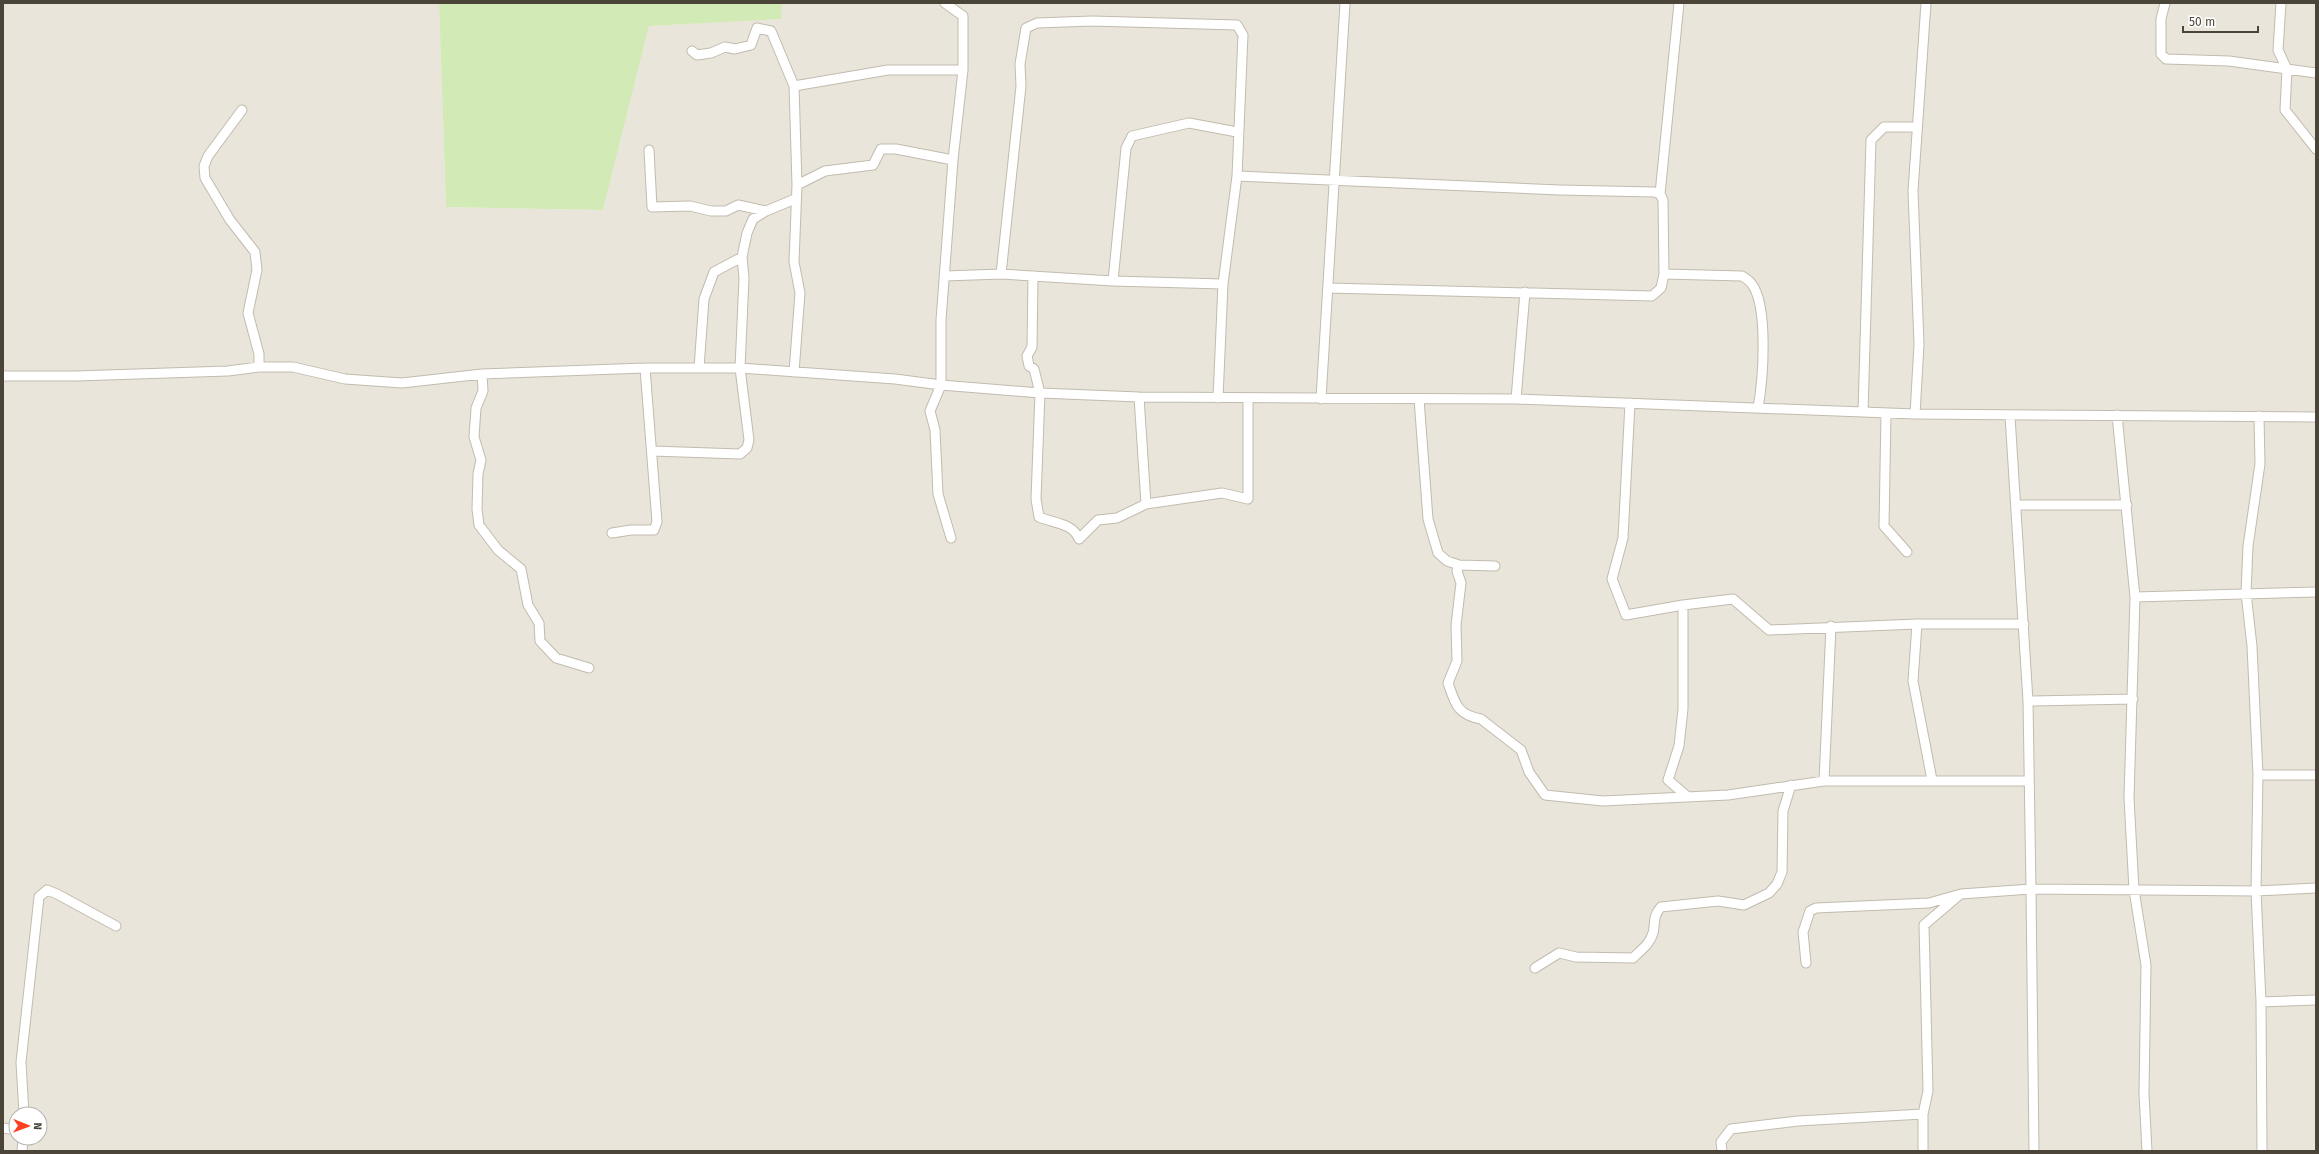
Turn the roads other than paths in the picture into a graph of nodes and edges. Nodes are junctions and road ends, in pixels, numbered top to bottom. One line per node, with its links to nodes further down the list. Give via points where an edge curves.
1 (945, 3): 9 (street, via 963,16)
2 (1345, 3): 19 (street)
3 (1679, 3): 21 (street)
4 (1926, 3): 13 (street)
5 (2165, 3): 8 (street, via 2161,19 2161,54 2166,59 2229,61)
6 (2281, 3): 8 (street, via 2278,50)
7 (692, 51): 11 (street, via 697,55 711,53 725,46 735,48 751,45 757,28 771,31)
8 (2287, 69): 10 (street); 15 (street, via 2285,110)
9 (963, 70): 11 (street, via 888,70); 17 (street)
10 (2316, 73)
11 (794, 86): 20 (street)
12 (242, 110): 33 (street, via 208,156 204,166 205,178 230,220 255,252 257,270 248,313 258,347)
13 (1917, 127): 50 (street, via 1884,127 1871,140); 52 (street, via 1913,191 1919,344)
14 (1237, 132): 18 (street); 25 (street, via 1243,35 1237,25 1092,21 1037,23 1026,28 1020,64 1021,86); 29 (street, via 1189,123 1132,136 1126,148)
15 (2316, 149)
16 (649, 150): 23 (street, via 652,207 695,206 697,209 726,211 738,205)
17 (953, 160): 20 (street, via 896,149 881,149 873,164 825,171); 27 (street)
18 (1237, 176): 19 (street); 30 (street)
19 (1336, 182): 21 (street); 31 (street)
20 (797, 185): 22 (street)
21 (1660, 194): 26 (street, via 1663,200)
22 (795, 199): 23 (street); 37 (street, via 794,262 800,293)
23 (766, 211): 24 (street, via 753,219)
24 (742, 257): 35 (street, via 714,272 704,299); 36 (street, via 744,278)
25 (1001, 274): 27 (street); 28 (street)
26 (1664, 274): 32 (street, via 1660,288 1652,296); 49 (street, via 1742,276 1752,284 1762,318 1762,381)
27 (945, 276): 40 (street)
28 (1032, 276): 29 (street); 41 (street, via 1032,347 1027,356 1029,366 1034,369)
29 (1113, 281): 30 (street)
30 (1223, 284): 43 (street)
31 (1328, 288): 32 (street); 45 (street)
32 (1525, 292): 47 (street)
33 (259, 367): 38 (street, via 293,367 345,380 402,383); 39 (street, via 228,371 127,375)
34 (645, 368): 35 (street); 38 (street); 57 (street)
35 (699, 368): 36 (street)
36 (740, 368): 37 (street); 57 (street, via 749,440 747,448 740,454)
37 (794, 372): 40 (street, via 895,378)
38 (482, 374): 73 (street, via 483,391 476,408 474,437 481,460 477,495 479,526 498,550 521,569 528,605 539,623 540,641 556,658)
39 (3, 376)
40 (940, 385): 41 (street); 62 (street, via 930,411 935,430 938,494)
41 (1040, 393): 42 (street); 58 (street, via 1036,499 1039,517 1066,526 1076,532 1079,539 1098,520 1118,518)
42 (1139, 397): 43 (street); 58 (street)
43 (1218, 398): 44 (street)
44 (1248, 398): 45 (street); 58 (street, via 1248,499 1222,493)
45 (1321, 399): 46 (street)
46 (1419, 399): 47 (street); 64 (street, via 1428,519 1438,553)
47 (1516, 399): 48 (street)
48 (1630, 403): 49 (street); 69 (street, via 1622,538 1612,579 1626,615)
49 (1758, 408): 50 (street)
50 (1863, 412): 51 (street)
51 (1886, 413): 52 (street); 63 (street, via 1884,526)
52 (1915, 414): 54 (street)
53 (2117, 415): 54 (street); 55 (street); 59 (street)
54 (2010, 416): 60 (street)
55 (2259, 416): 56 (street); 67 (street, via 2260,464 2248,546)
56 (2316, 417)
57 (652, 451): 61 (street, via 657,522 654,530)
58 (1146, 504)
59 (2127, 504): 60 (street); 68 (street)
60 (2016, 505): 71 (street)
61 (612, 533)
62 (951, 538)
63 (1907, 552)
64 (1459, 565): 65 (street); 82 (street, via 1457,571 1461,583 1456,625 1457,661 1448,683 1459,710 1473,718 1481,719 1521,750 1529,772 1546,795 1603,801)
65 (1495, 566)
66 (2316, 592): 67 (street)
67 (2246, 593): 68 (street); 76 (street, via 2252,646)
68 (2135, 597): 74 (street)
69 (1682, 605): 72 (street, via 1733,599 1769,630); 82 (street, via 1683,709 1679,746 1668,780)
70 (1917, 624): 71 (street); 72 (street); 78 (street, via 1913,681)
71 (2024, 624): 75 (street)
72 (1831, 626): 79 (street)
73 (589, 668)
74 (2132, 699): 75 (street); 85 (street, via 2129,798)
75 (2028, 701): 80 (street)
76 (2258, 775): 77 (street); 86 (street)
77 (2316, 775)
78 (1932, 780): 79 (street); 80 (street)
79 (1824, 781): 81 (street)
80 (2029, 781): 84 (street)
81 (1791, 785): 82 (street, via 1728,795); 90 (street, via 1783,811 1782,872 1777,884 1769,893 1744,905 1718,900 1661,907 1655,914 1653,933 1648,944 1633,958 1576,958 1559,953)
82 (1688, 797)
83 (2316, 888): 86 (street)
84 (2030, 890): 85 (street); 87 (street); 97 (street)
85 (2134, 890): 86 (street); 98 (street, via 2146,965 2144,1094)
86 (2256, 891): 92 (street)
87 (1960, 894): 89 (street, via 1929,903 1816,908 1810,911 1803,932); 94 (street, via 1924,925 1928,1091)
88 (116, 926): 93 (street, via 47,890 39,897 21,1062)
89 (1806, 964)
90 (1534, 968)
91 (2316, 1000): 92 (street)
92 (2261, 1002): 99 (street)
93 (24, 1106)
94 (1923, 1114): 95 (street, via 1798,1121 1731,1129 1721,1142); 96 (street)
95 (1722, 1151)
96 (1923, 1151)
97 (2034, 1151)
98 (2147, 1151)
99 (2262, 1151)

